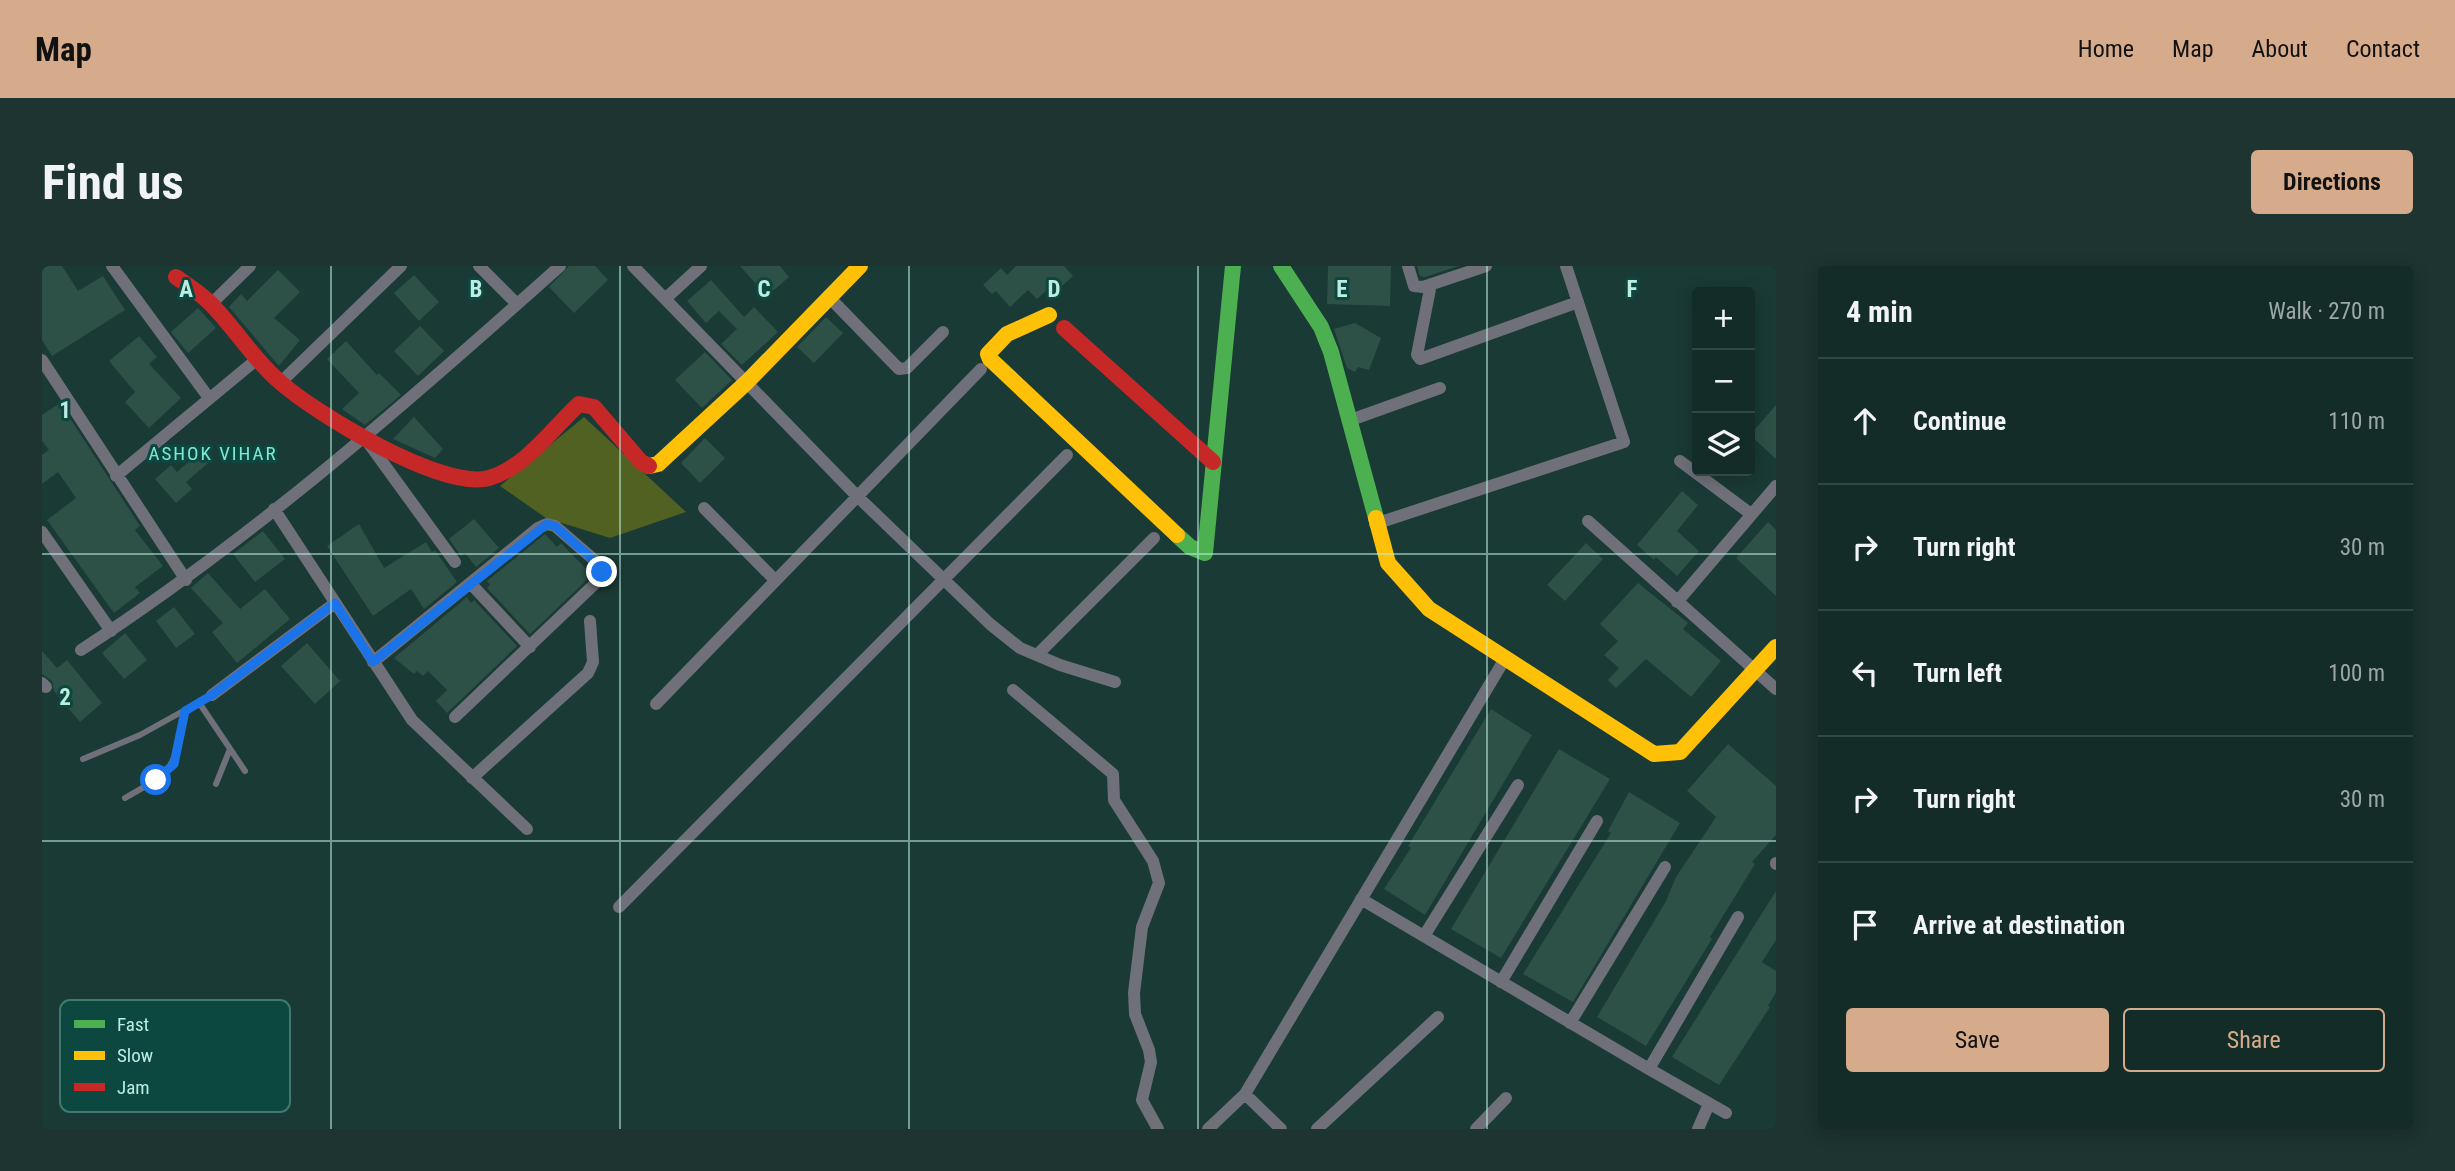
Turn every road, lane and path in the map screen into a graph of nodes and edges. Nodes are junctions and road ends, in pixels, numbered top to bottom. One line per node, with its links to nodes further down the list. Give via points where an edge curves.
1 (112, 266): 30 (street)
2 (250, 266): 19 (street)
3 (401, 266): 27 (street)
4 (479, 266): 20 (street)
5 (560, 266): 20 (street)
6 (633, 266): 17 (street)
7 (701, 266): 17 (street)
8 (860, 266): 16 (street)
9 (1233, 266): 35 (street)
10 (1281, 266): 31 (street, via 1321,327)
11 (1408, 266): 15 (street, via 1414,286)
12 (1486, 266): 15 (street)
13 (1566, 266): 18 (street)
14 (176, 276): 19 (street)
15 (1431, 284): 18 (street, via 1417,355 1420,359)
16 (828, 296): 23 (street, via 899,369 907,368); 28 (street)
17 (665, 299): 28 (street)
18 (1578, 302): 43 (street, via 1624,442)
19 (211, 304): 24 (street)
20 (517, 304): 32 (street)
21 (1049, 315): 35 (street, via 1007,332 991,348 990,359 1190,547 1205,553)
22 (1064, 328): 35 (street)
23 (943, 332)
24 (256, 360): 27 (street); 30 (street)
25 (43, 362): 36 (street)
26 (981, 369): 38 (street)
27 (281, 382): 32 (street)
28 (747, 382): 32 (street, via 670,455 651,467 586,403 579,404 511,467 486,480 438,473); 38 (street)
29 (1440, 388): 31 (street)
30 (209, 398): 36 (street)
31 (1348, 421): 43 (street)
32 (365, 438): 40 (street); 46 (street)
33 (1067, 455): 49 (street)
34 (1680, 461): 41 (street)
35 (1213, 462)
36 (116, 475): 47 (street)
37 (1776, 486): 41 (street)
38 (857, 496): 48 (street); 49 (street)
39 (704, 508): 48 (street)
40 (274, 509): 47 (street); 52 (street)
41 (1751, 514): 51 (street)
42 (1588, 521): 51 (street)
43 (1375, 524): 59 (street, via 1388,563 1408,589 1429,609)
44 (42, 532): 54 (street)
45 (1154, 538): 58 (street)
46 (455, 562)
47 (186, 580): 54 (street)
48 (775, 580): 67 (street)
49 (942, 581): 58 (street, via 989,624); 81 (street)
50 (472, 585): 55 (street); 55 (street, via 547,524 599,565 601,578); 60 (street)
51 (1676, 602): 61 (street)
52 (335, 603): 60 (street); 65 (street)
53 (590, 621): 73 (street, via 593,662 588,673)
54 (111, 631): 57 (street)
55 (530, 646): 69 (street)
56 (1776, 647): 61 (street)
57 (81, 650)
58 (1037, 655): 62 (street)
59 (1506, 657): 61 (street, via 1654,754 1667,755 1680,752); 80 (street)
60 (373, 662): 73 (street, via 412,720)
61 (1755, 671): 63 (street)
62 (1115, 682)
63 (1776, 689)
64 (1013, 690): 92 (street, via 1113,774 1114,800 1158,874 1156,895 1142,928 1134,993 1135,1014 1151,1062 1142,1100)
65 (212, 695): 66 (lane)
66 (200, 704): 68 (lane); 70 (lane)
67 (656, 704)
68 (185, 711): 71 (lane); 76 (lane, via 174,764 165,775)
69 (455, 717)
70 (230, 749): 72 (lane); 74 (lane)
71 (83, 758)
72 (245, 771)
73 (472, 778): 78 (street)
74 (216, 784)
75 (1518, 785): 83 (street)
76 (125, 798)
77 (1597, 821): 84 (street)
78 (527, 829)
79 (1665, 867): 86 (street)
80 (1361, 899): 83 (street); 88 (street)
81 (619, 907)
82 (1738, 917): 87 (street)
83 (1424, 936): 84 (street)
84 (1500, 982): 86 (street)
85 (1438, 1017): 95 (street)
86 (1570, 1023): 87 (street)
87 (1649, 1069): 90 (street)
88 (1245, 1094): 93 (street); 94 (street)
89 (1506, 1098): 96 (street)
90 (1709, 1104): 91 (street); 97 (street)
91 (1726, 1113)
92 (1158, 1129)
93 (1208, 1129)
94 (1281, 1129)
95 (1317, 1129)
96 (1476, 1129)
97 (1698, 1129)

